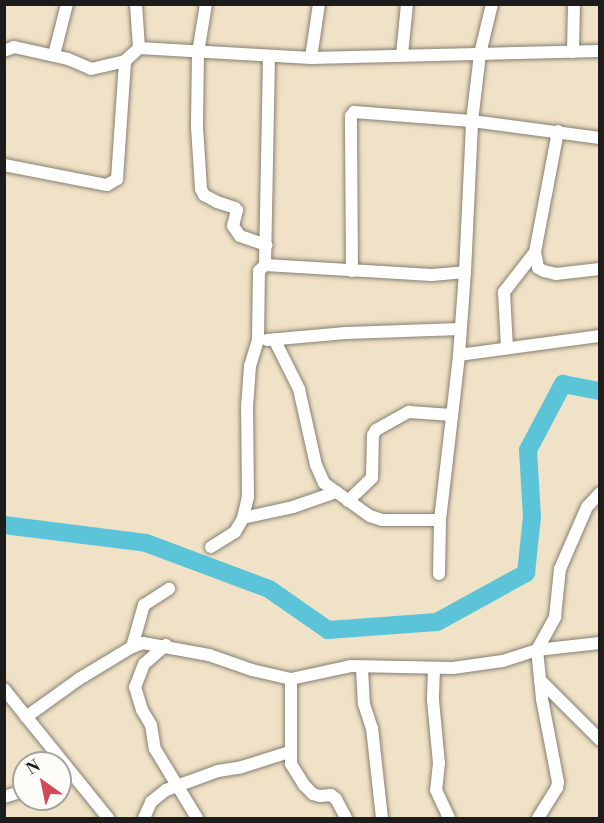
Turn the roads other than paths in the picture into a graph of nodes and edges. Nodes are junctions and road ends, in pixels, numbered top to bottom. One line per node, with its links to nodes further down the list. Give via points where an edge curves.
1 (67, 4): 14 (street)
2 (136, 4): 8 (street)
3 (206, 4): 12 (street)
4 (319, 4): 17 (street)
5 (407, 4): 15 (street)
6 (492, 4): 13 (street)
7 (574, 4): 11 (street)
8 (138, 48): 12 (street); 18 (street)
9 (4, 51): 14 (street, via 14,47)
10 (600, 51): 11 (street)
11 (573, 52): 13 (street)
12 (198, 53): 16 (street); 23 (street, via 201,189 210,198 237,210 235,232)
13 (480, 54): 15 (street); 19 (street)
14 (54, 55): 18 (street, via 91,69)
15 (402, 55): 17 (street)
16 (269, 57): 17 (street); 23 (street)
17 (311, 58)
18 (126, 61): 22 (street, via 117,179 107,185)
19 (472, 121): 20 (street); 27 (street, via 354,112); 28 (street)
20 (558, 131): 21 (street); 24 (street)
21 (600, 138)
22 (4, 165)
23 (266, 245): 25 (street)
24 (535, 252): 26 (street, via 538,268 544,271 556,274); 33 (street, via 504,292)
25 (265, 265): 27 (street); 31 (street, via 259,271)
26 (600, 269)
27 (352, 271): 28 (street, via 432,275)
28 (465, 272): 29 (street)
29 (460, 329): 32 (street); 34 (street)
30 (600, 336): 33 (street)
31 (258, 339): 32 (street); 39 (street, via 250,366 249,474)
32 (275, 340): 36 (street, via 299,389 320,478)
33 (507, 348): 34 (street)
34 (459, 355): 35 (street)
35 (452, 415): 38 (street, via 410,412 376,430 372,478); 40 (street)
36 (336, 492): 38 (street); 39 (street)
37 (600, 493): 47 (street, via 587,507 560,569 555,617)
38 (348, 501): 40 (street, via 382,520)
39 (243, 518): 41 (street, via 231,535)
40 (440, 520): 42 (street)
41 (211, 547)
42 (439, 574)
43 (169, 589): 46 (street, via 144,605)
44 (600, 643): 47 (street)
45 (166, 645): 46 (street, via 143,643); 50 (street); 59 (street, via 144,664 135,687 142,710 152,725 155,749)
46 (132, 647): 53 (street)
47 (537, 650): 49 (street, via 503,661); 51 (street)
48 (362, 668): 49 (street); 50 (street, via 339,668); 64 (street)
49 (434, 668): 65 (street, via 439,763 436,790)
50 (291, 679): 57 (street)
51 (540, 680): 54 (street); 66 (street, via 558,782)
52 (4, 689): 53 (street)
53 (26, 717): 56 (street)
54 (593, 727): 55 (street)
55 (600, 740)
56 (49, 751)
57 (289, 752): 59 (street); 63 (street, via 303,785 313,794 331,795)
58 (72, 782): 60 (street)
59 (177, 786): 61 (street, via 151,802); 62 (street)
60 (108, 819)
61 (144, 819)
62 (197, 819)
63 (346, 819)
64 (382, 819)
65 (449, 819)
66 (538, 819)

